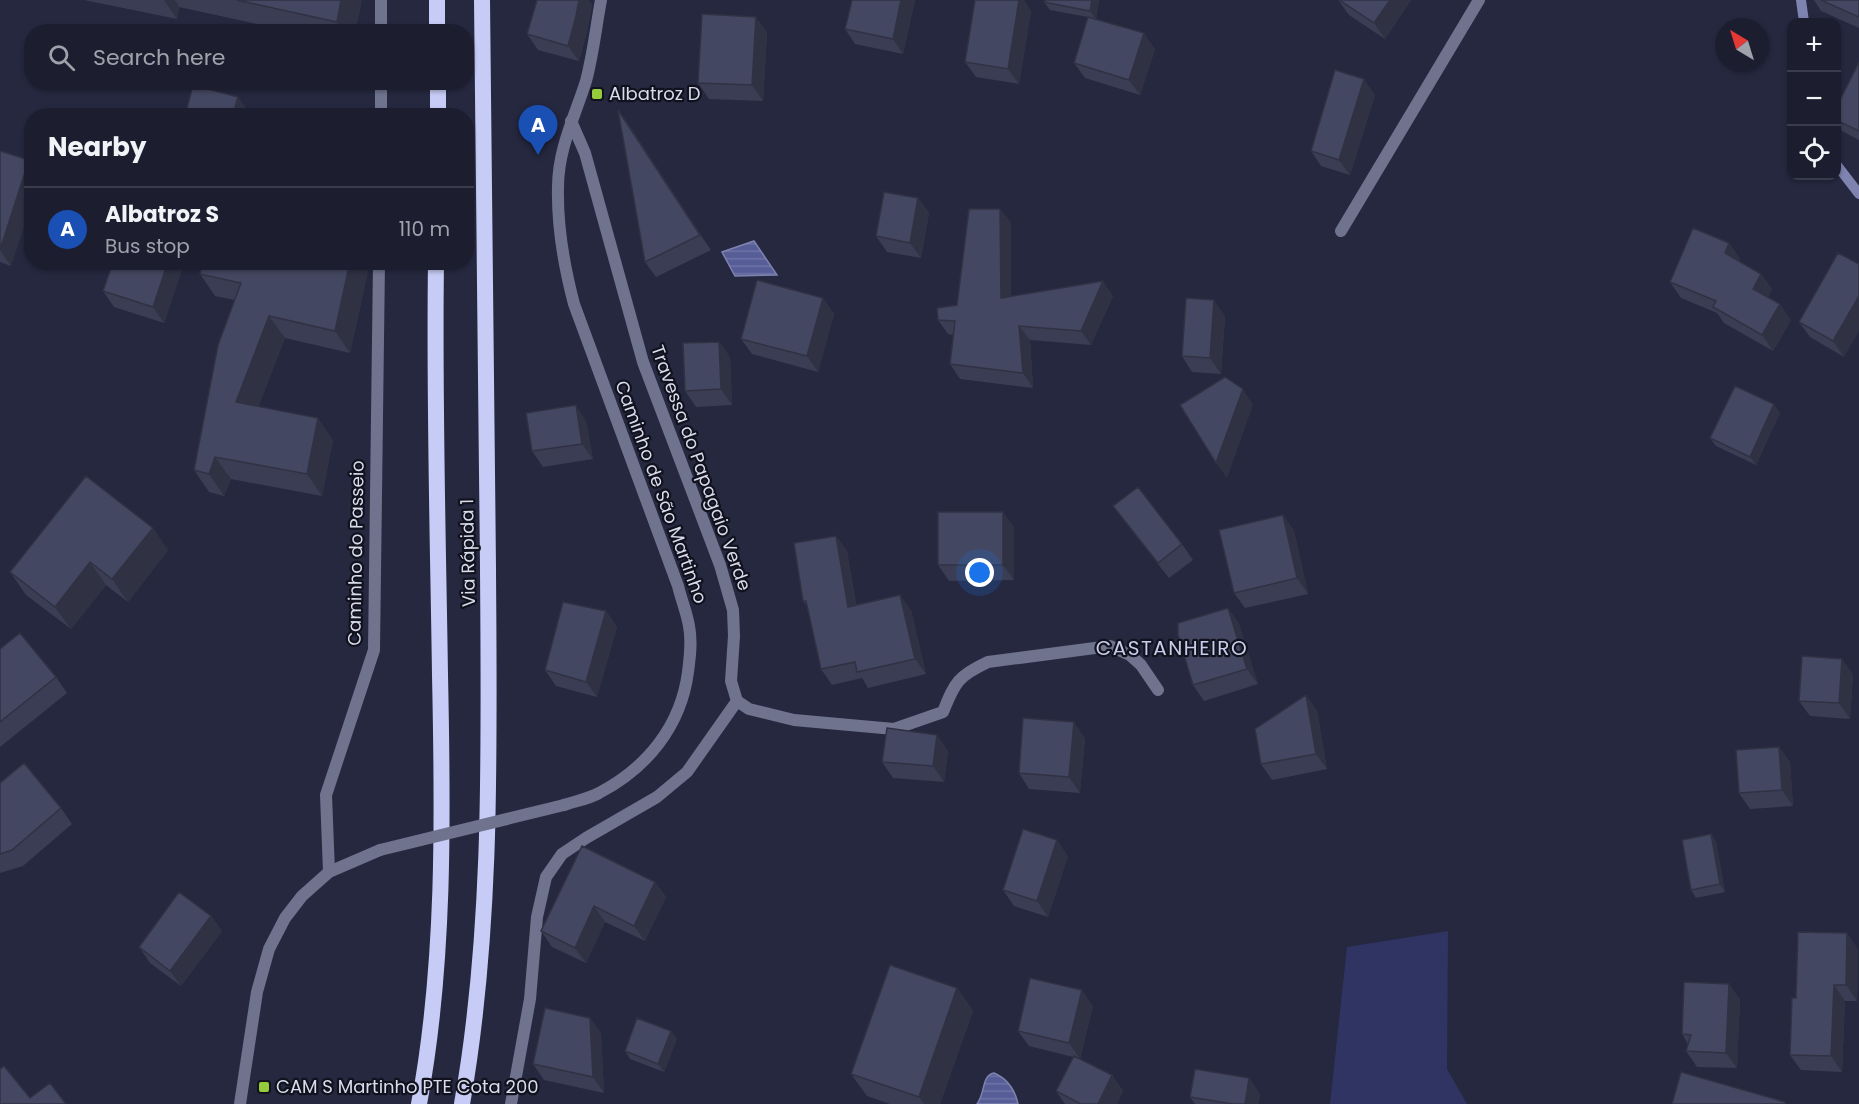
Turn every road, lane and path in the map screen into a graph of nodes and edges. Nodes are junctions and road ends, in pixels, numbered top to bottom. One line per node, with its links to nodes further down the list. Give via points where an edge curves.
1 (381, 0): 6 (street)
2 (437, 0): 7 (highway)
3 (482, 0): 21 (highway, Via Rápida 1, via 488,777 483,918 473,1035)
4 (601, 0): 12 (street, Caminho de São Martinho, via 586,80)
5 (1479, 0): 13 (street)
6 (381, 24)
7 (437, 24)
8 (381, 90): 10 (street)
9 (438, 90): 11 (highway)
10 (381, 108)
11 (438, 108)
12 (571, 121): 17 (street, Travessa do Papagaio Verde, via 585,153 643,362 720,565 733,610 731,681); 18 (street, Caminho de São Martinho, bridge, via 558,186 563,263 574,304 690,627 690,656 681,707 648,758 597,795 380,850)
13 (1341, 231)
14 (379, 270): 18 (street, Caminho do Passeio, via 374,650 326,795)
15 (436, 270): 20 (highway, Via Rápida 1, via 442,786 439,915 429,1049)
16 (1158, 690): 17 (street, via 1130,654 1110,646 988,662 955,683 943,712 894,729 794,720 749,709)
17 (737, 701): 22 (street, via 687,772 657,797 562,854 546,877)
18 (329, 872): 19 (street, Caminho de São Martinho, via 302,896 269,949 257,992)
19 (240, 1104)
20 (419, 1104)
21 (462, 1104)
22 (511, 1104)

